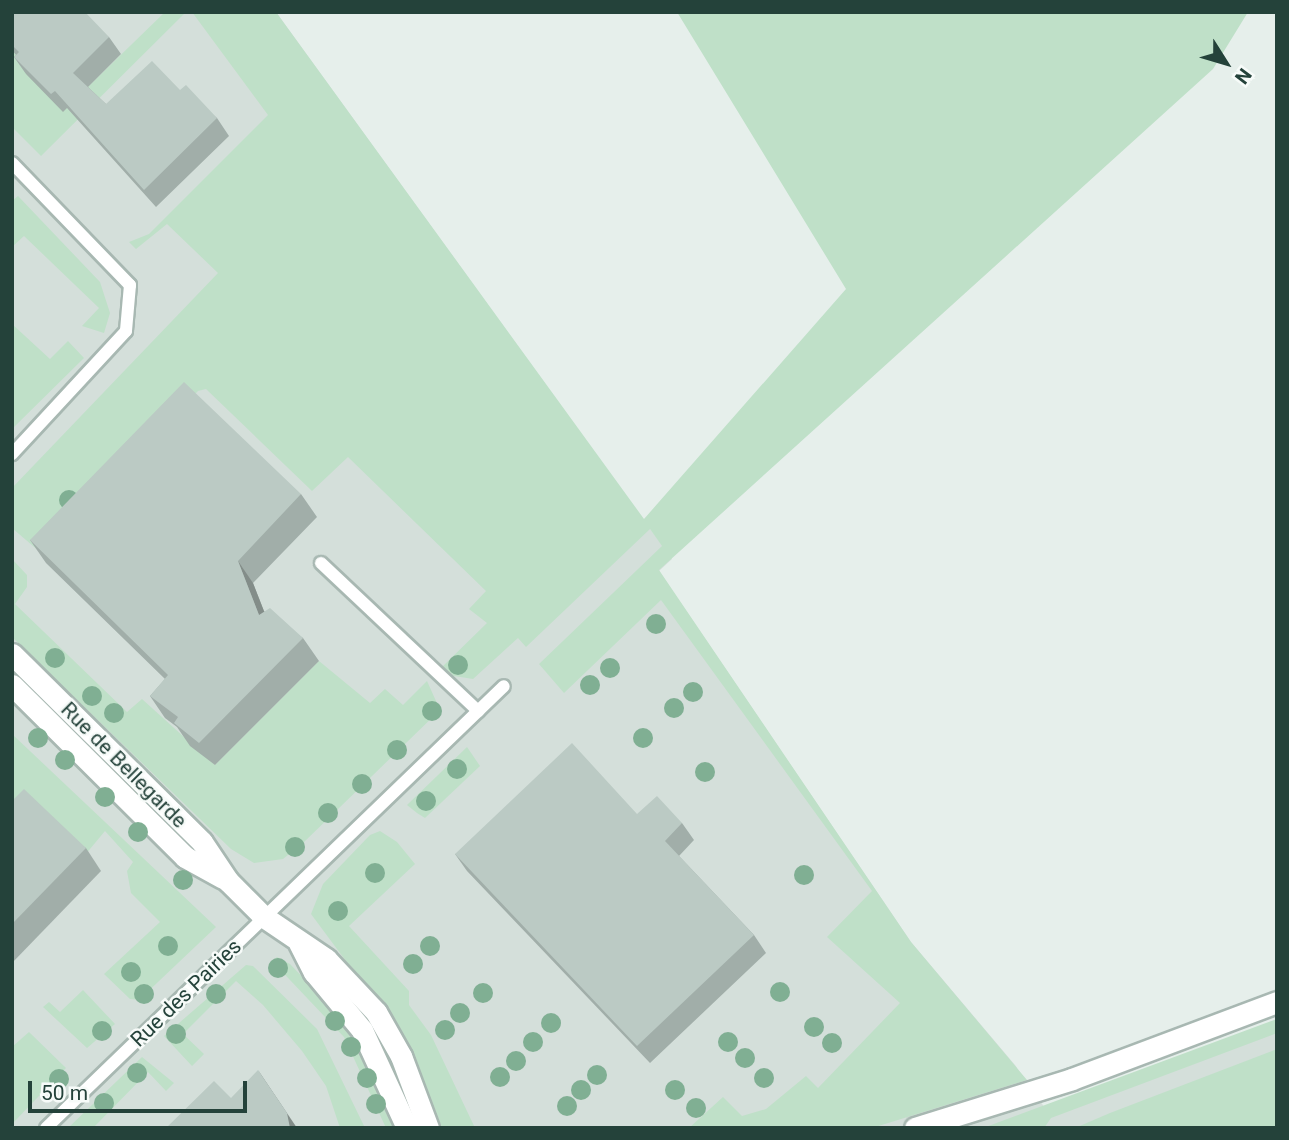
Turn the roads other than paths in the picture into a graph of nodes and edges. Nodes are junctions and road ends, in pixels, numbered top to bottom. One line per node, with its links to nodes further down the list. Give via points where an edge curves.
1 (12, 163): 2 (lane, via 130,285 126,331)
2 (12, 454)
3 (321, 563): 7 (lane)
4 (12, 654): 8 (street, Rue de Bellegarde, via 202,842)
5 (12, 685): 8 (street, Rue de Bellegarde, via 185,857)
6 (504, 686): 7 (lane, Rue des Pairies)
7 (478, 711): 9 (lane, Rue des Pairies)
8 (228, 881): 9 (street, Rue de Bellegarde)
9 (264, 917): 10 (street, Rue de Bellegarde); 12 (lane, Rue des Pairies)
10 (299, 943): 13 (street, Rue de Bellegarde, via 314,972 362,1030); 14 (street, Rue de Bellegarde, via 326,959 376,1012 401,1056)
11 (1277, 1002): 15 (street, via 1072,1079)
12 (46, 1128)
13 (407, 1128)
14 (428, 1128)
15 (915, 1128)

